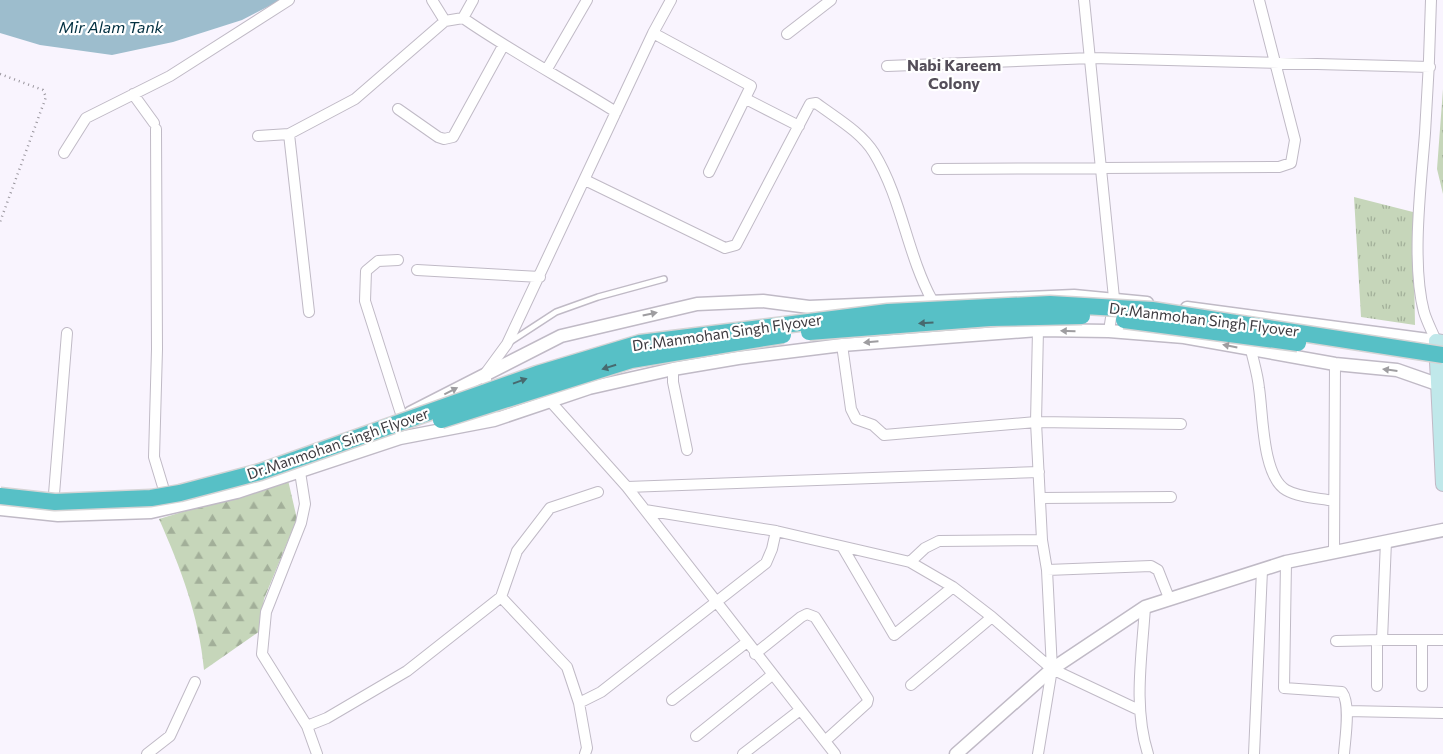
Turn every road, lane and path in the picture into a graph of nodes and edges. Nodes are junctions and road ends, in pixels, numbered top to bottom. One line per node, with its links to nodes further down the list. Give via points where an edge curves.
1 (289, 0): 21 (street, via 170,76)
2 (432, 0): 11 (street)
3 (473, 0): 10 (street)
4 (587, 0): 19 (street)
5 (671, 0): 12 (street)
6 (831, 0): 13 (street)
7 (1084, 0): 15 (street)
8 (1259, 0): 16 (street)
9 (1431, 0): 18 (street)
10 (463, 18): 11 (street); 14 (street)
11 (445, 21): 26 (street, via 355,99)
12 (653, 33): 22 (street, via 748,83 750,90); 24 (street)
13 (786, 34)
14 (503, 46): 19 (street); 23 (street, via 453,136 438,137)
15 (1092, 58): 16 (street); 17 (street); 29 (street)
16 (1274, 63): 18 (street); 29 (street, via 1295,140 1291,163 1279,167)
17 (887, 66)
18 (1430, 67): 46 (street, via 1419,204 1419,273 1424,313)
19 (547, 70): 24 (street)
20 (0, 74): 33 (path, via 43,90 46,97)
21 (134, 94): 28 (street, via 86,118); 64 (street, via 155,126 157,349 154,457)
22 (746, 99): 25 (street); 31 (street)
23 (398, 109)
24 (616, 112): 32 (street)
25 (799, 126): 32 (street, via 736,246 731,248 725,248); 39 (street, via 810,104 816,103 854,131 874,152 894,196)
26 (289, 134): 27 (street); 40 (street)
27 (258, 136)
28 (64, 154)
29 (1102, 168): 30 (street); 38 (street)
30 (937, 169)
31 (709, 172)
32 (585, 180): 36 (street)
33 (0, 222)
34 (398, 260): 54 (street, via 378,261 366,271 364,301)
35 (417, 270): 36 (street)
36 (540, 277): 44 (street)
37 (664, 280): 44 (lane, via 556,312)
38 (1114, 298): 39 (street); 42 (street); 46 (street)
39 (932, 300): 51 (street, one-way to 39, via 561,336 697,304 763,301 809,307)
40 (308, 312)
41 (1038, 330): 42 (street, one-way to 41); 45 (street, one-way to 45); 56 (street)
42 (1108, 331): 47 (street, one-way to 42, via 1184,338)
43 (67, 333): 66 (street)
44 (507, 344): 51 (street)
45 (842, 345): 50 (street); 56 (street, via 851,409 856,419 874,425 884,435)
46 (1441, 346): 52 (main road); 67 (highway, Dr.Manmohan Singh Flyover, one-way to 46, bridge, via 55,502 150,498 180,493 260,472 537,374 640,343 888,312 1050,304 1152,310)
47 (1251, 350): 48 (street); 70 (street, via 1259,388 1261,422 1273,475 1286,490)
48 (1335, 364): 52 (street, one-way to 48, via 1397,370); 70 (street)
49 (1443, 366): 71 (highway, Dr.Manmohan Singh Flyover, one-way to 71, bridge, via 1423,360 1152,322 1083,316 990,318 791,333 630,360 217,492 156,506 80,510)
50 (673, 369): 53 (street, via 589,388); 58 (street)
51 (485, 374): 54 (street, one-way to 51); 55 (street)
52 (1440, 385): 61 (main road)
53 (550, 402): 55 (street); 62 (street)
54 (402, 417): 64 (street, via 257,467)
55 (494, 420): 59 (street, via 400,438)
56 (1036, 422): 57 (street); 60 (street)
57 (1181, 424)
58 (687, 450)
59 (300, 472): 72 (street, via 237,492 151,512 58,515); 108 (street, via 305,504 301,523 266,612 262,654)
60 (1039, 472): 62 (street); 69 (street)
61 (1443, 484)
62 (627, 486): 73 (street)
63 (0, 490): 66 (street)
64 (164, 490): 66 (street)
65 (598, 492): 85 (street, via 550,508 517,551)
66 (54, 494)
67 (0, 496)
68 (1171, 497): 69 (street)
69 (1041, 498): 76 (street)
70 (1334, 501): 79 (street)
71 (0, 504)
72 (0, 510)
73 (645, 510): 75 (street); 87 (street)
74 (1443, 530): 77 (street)
75 (776, 531): 78 (street); 87 (street, via 766,563)
76 (1042, 540): 80 (street, via 939,541 925,548); 82 (street)
77 (1386, 541): 79 (street); 90 (street)
78 (843, 548): 80 (street); 84 (street, via 894,635)
79 (1334, 552): 81 (street)
80 (910, 562): 84 (street)
81 (1286, 562): 83 (street); 106 (street, via 1284,688 1342,692)
82 (1047, 570): 86 (street, via 1151,566 1158,570); 96 (street)
83 (1262, 570): 86 (street); 119 (street)
84 (953, 587): 89 (street)
85 (501, 597): 103 (street, via 567,667); 108 (street, via 407,672)
86 (1169, 598): 88 (street)
87 (715, 602): 94 (street); 103 (street, via 601,692)
88 (1145, 608): 96 (street); 105 (street)
89 (992, 617): 96 (street); 99 (street)
90 (1380, 640): 91 (street); 93 (street); 100 (street)
91 (1422, 640): 92 (street); 101 (street)
92 (1443, 640)
93 (1336, 641)
94 (747, 642): 95 (street); 102 (street)
95 (755, 654): 97 (street); 110 (street, via 801,617 807,614 815,617 868,698 867,703)
96 (1052, 669): 105 (street); 111 (street); 117 (street)
97 (772, 675): 104 (street); 109 (street)
98 (195, 682): 112 (street, via 170,736)
99 (911, 685)
100 (1377, 686)
101 (1422, 686)
102 (672, 700)
103 (579, 702): 114 (street, via 587,748)
104 (800, 710): 110 (street); 115 (street)
105 (1139, 710): 118 (street)
106 (1347, 711): 107 (street); 120 (street)
107 (1443, 713)
108 (307, 726): 113 (street)
109 (696, 736)
110 (825, 742): 116 (street)
111 (958, 753)
112 (147, 754)
113 (317, 754)
114 (585, 754)
115 (743, 754)
116 (835, 754)
117 (1038, 754)
118 (1148, 754)
119 (1254, 754)
120 (1344, 754)

